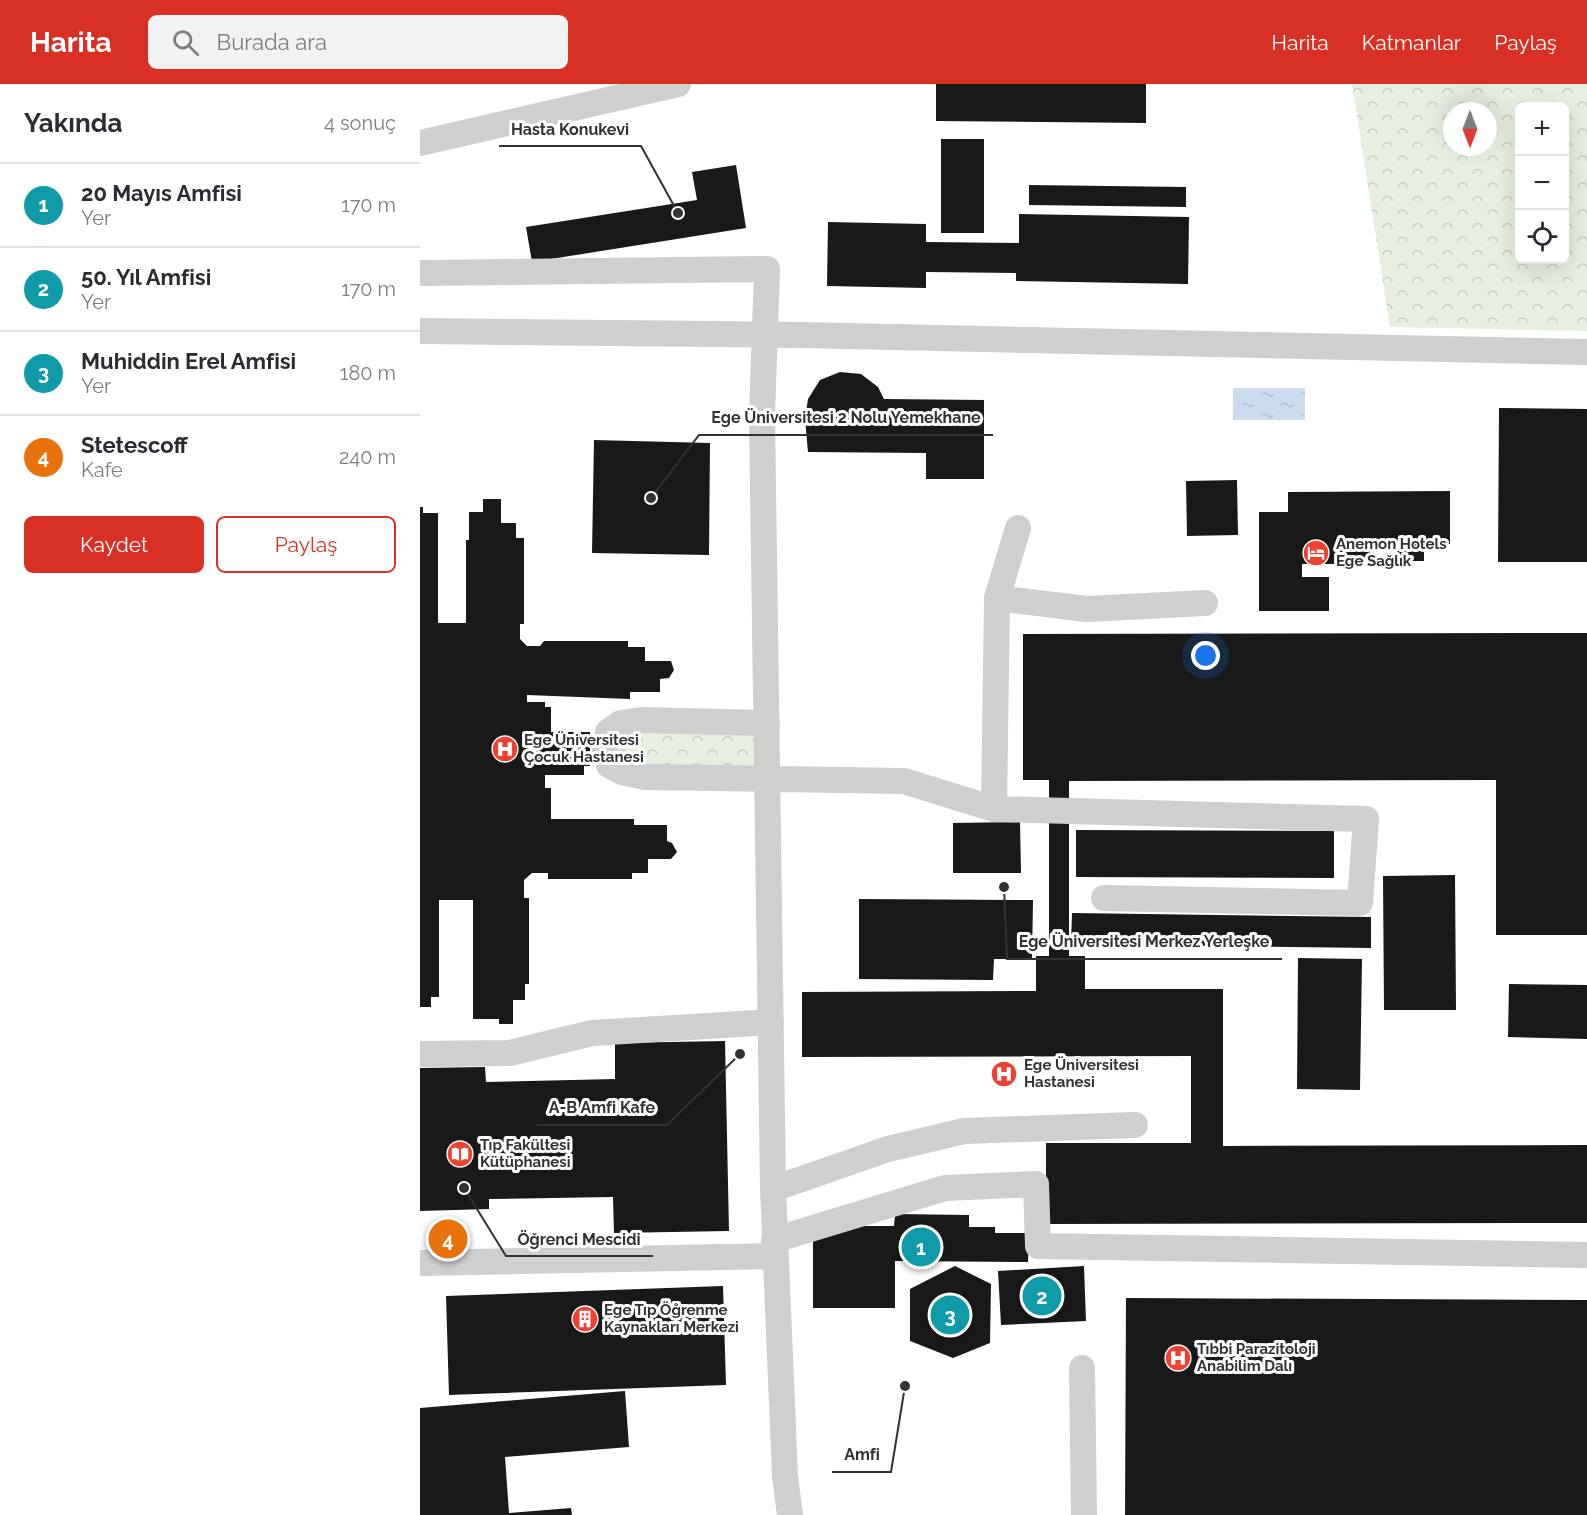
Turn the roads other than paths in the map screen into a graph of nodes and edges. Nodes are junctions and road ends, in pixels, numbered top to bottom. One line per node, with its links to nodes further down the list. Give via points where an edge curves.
1 (678, 84): 2 (street)
2 (420, 143)
3 (420, 273): 5 (street, via 766,269)
4 (420, 331): 5 (street)
5 (765, 335): 6 (street); 10 (street, via 762,417)
6 (1587, 352)
7 (1018, 528): 8 (street)
8 (997, 598): 9 (street, via 1087,609); 12 (street)
9 (1205, 603)
10 (767, 723): 11 (street); 11 (street, via 621,723 608,732 605,749 609,765 645,777)
11 (769, 778): 12 (street, via 904,780); 14 (street)
12 (994, 809): 13 (street, via 1366,819 1360,903)
13 (1104, 898)
14 (771, 1022): 15 (street, via 592,1033 510,1053); 17 (street)
15 (420, 1054)
16 (1135, 1125): 17 (street, via 964,1131 888,1149)
17 (773, 1189): 18 (street)
18 (775, 1248): 19 (street, via 945,1188 1036,1184 1038,1246); 20 (street); 22 (street)
19 (1587, 1255)
20 (420, 1263)
21 (1082, 1368): 23 (street)
22 (790, 1515)
23 (1084, 1515)

